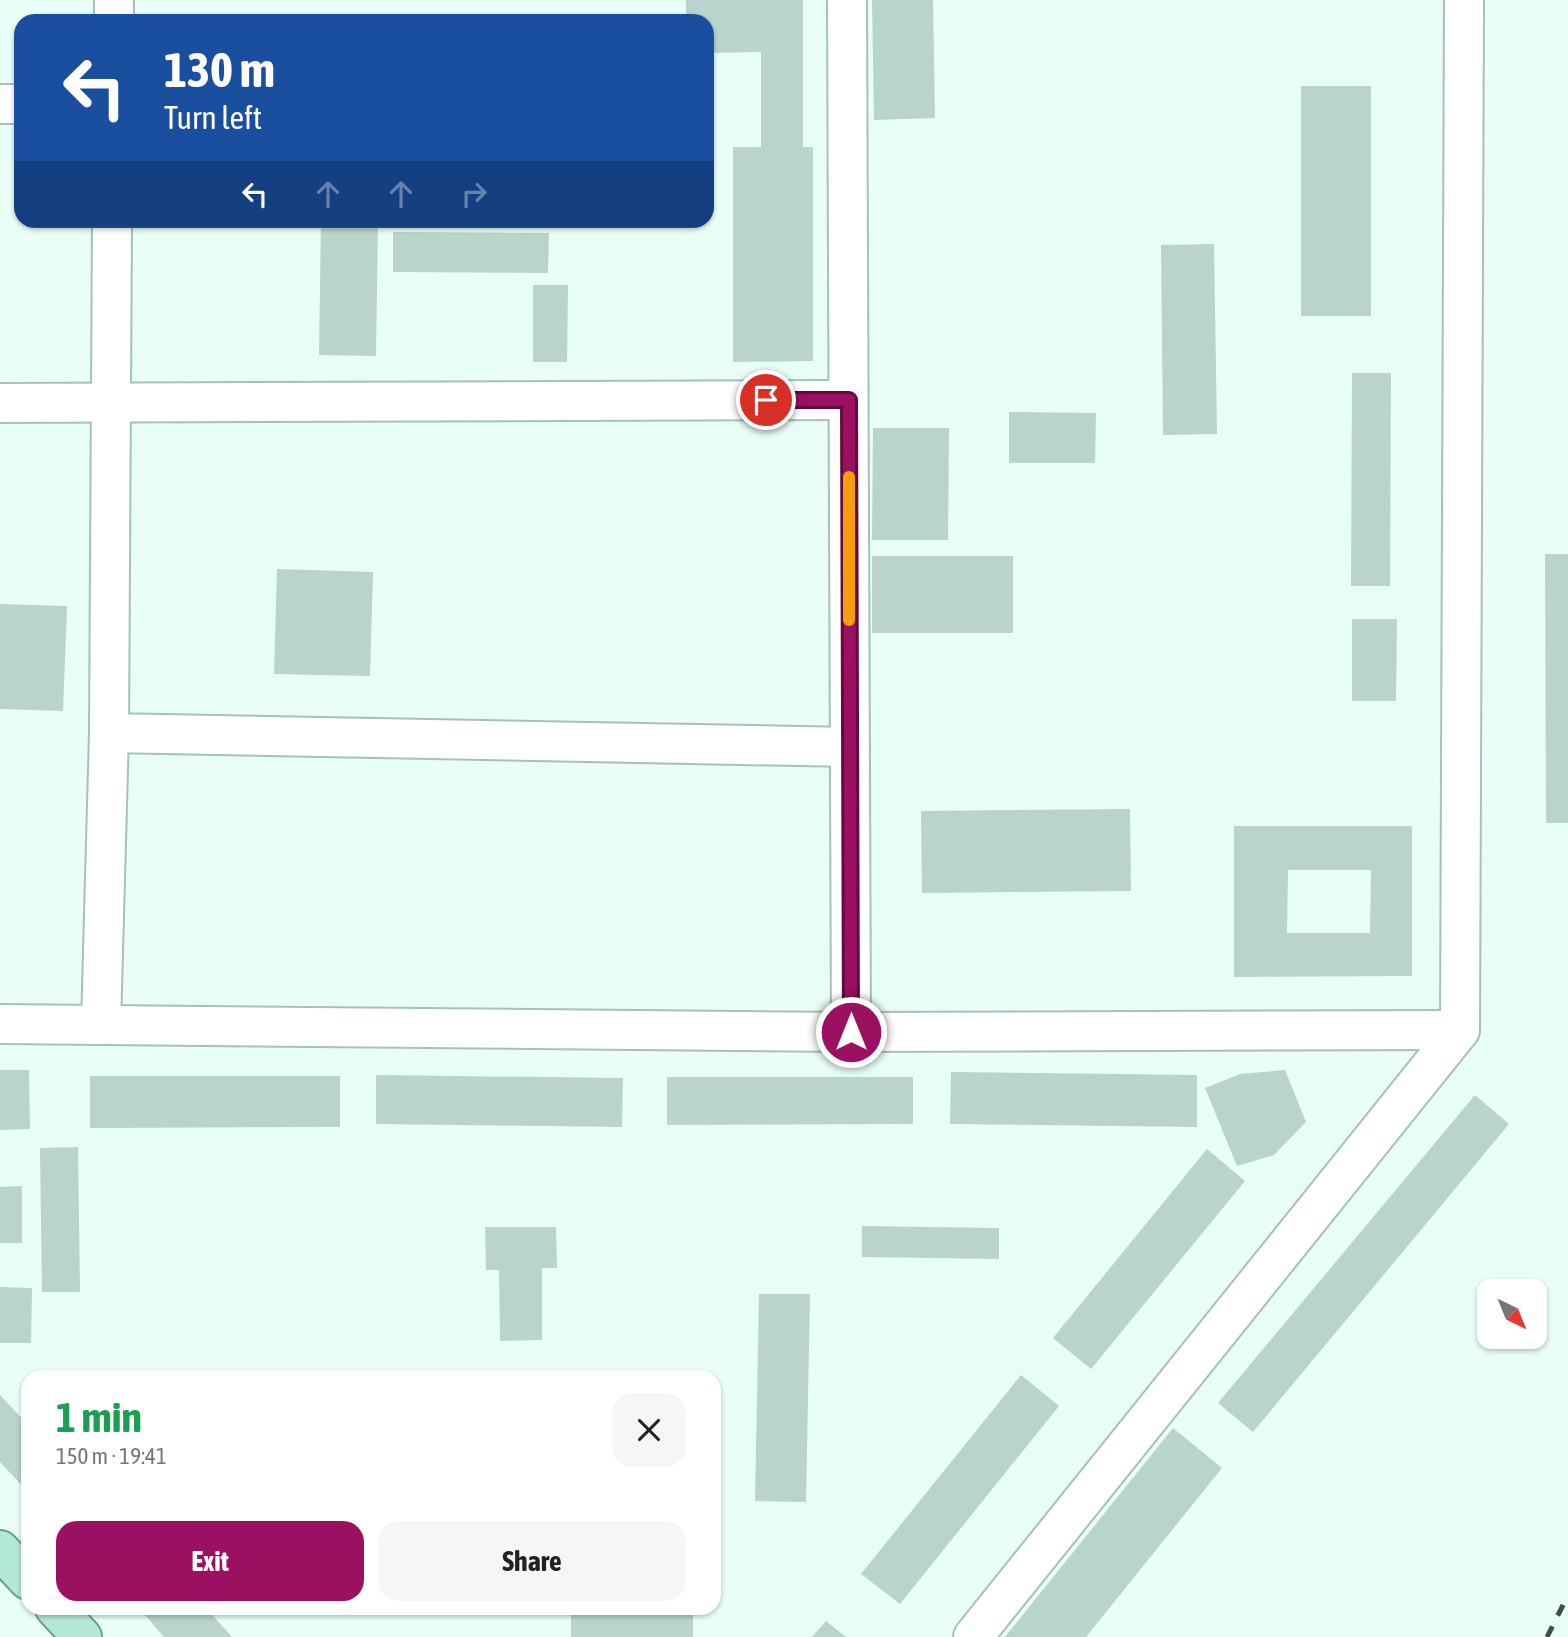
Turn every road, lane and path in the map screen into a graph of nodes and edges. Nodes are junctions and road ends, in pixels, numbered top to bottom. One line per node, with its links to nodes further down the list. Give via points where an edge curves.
1 (847, 0): 4 (street)
2 (1464, 0): 11 (street)
3 (112, 228): 6 (street)
4 (849, 400): 6 (street); 8 (street)
5 (0, 403): 6 (street)
6 (111, 403): 7 (street)
7 (108, 733): 8 (street); 10 (street)
8 (850, 747): 12 (street)
9 (0, 1024): 10 (street)
10 (101, 1025): 12 (street)
11 (1460, 1030): 12 (street); 17 (street)
12 (851, 1032)
13 (0, 1550): 14 (main road)
14 (21, 1572)
15 (62, 1615): 16 (main road)
16 (82, 1637)
17 (972, 1637)

